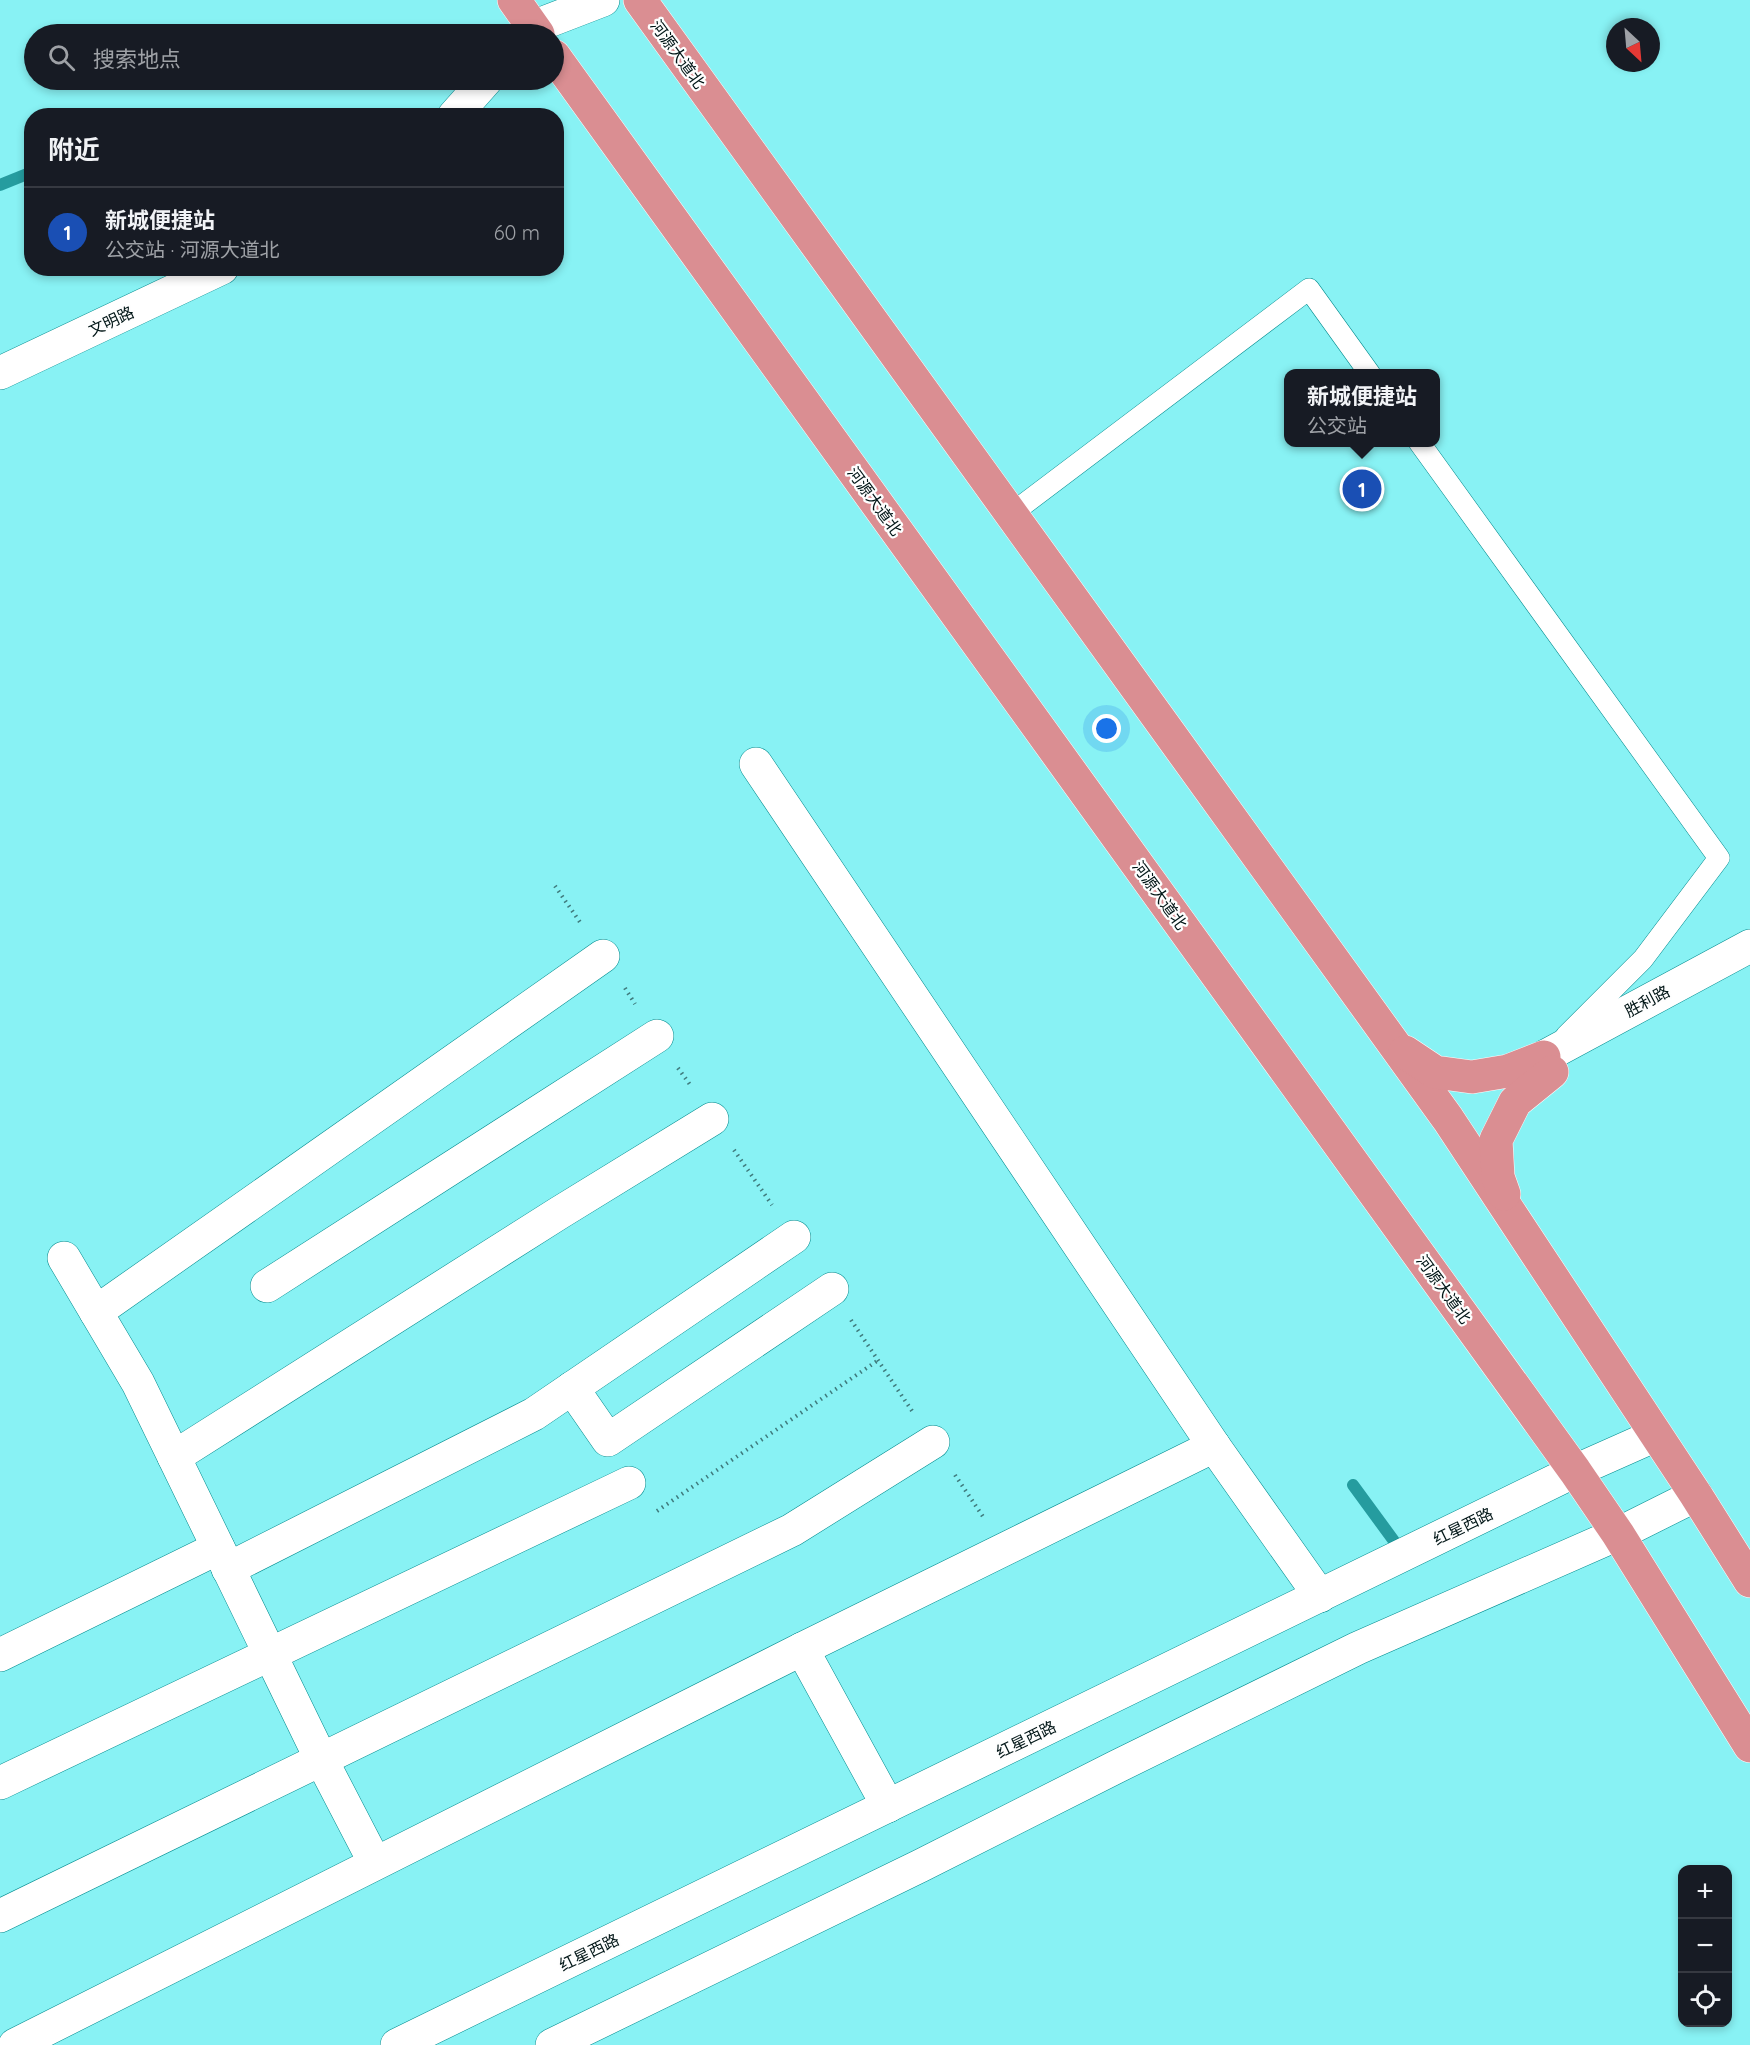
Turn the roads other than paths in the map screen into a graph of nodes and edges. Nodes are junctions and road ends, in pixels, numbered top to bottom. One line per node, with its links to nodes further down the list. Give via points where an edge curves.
1 (514, 0): 4 (highway)
2 (603, 0): 4 (street)
3 (639, 0): 12 (highway, 河源大道北)
4 (535, 24)
5 (564, 70): 32 (highway, 河源大道北)
6 (477, 90): 7 (street)
7 (461, 108)
8 (205, 276): 10 (street, 文明路)
9 (1366, 369): 12 (lane, via 1309,289)
10 (0, 373)
11 (1423, 447): 19 (lane, via 1719,858 1643,959)
12 (1011, 514): 18 (highway, 河源大道北)
13 (756, 764): 30 (street)
14 (1750, 946): 19 (street, 胜利路)
15 (603, 956): 26 (street)
16 (1750, 964): 19 (street, 胜利路)
17 (657, 1036): 24 (street)
18 (1396, 1046): 19 (highway, via 1435,1072 1472,1077); 21 (highway, 河源大道北)
19 (1548, 1064): 21 (highway, via 1515,1102 1496,1140 1498,1177)
20 (712, 1119): 31 (street)
21 (1512, 1215): 28 (highway, 河源大道北)
22 (794, 1238): 27 (street)
23 (64, 1258): 26 (street)
24 (267, 1286)
25 (832, 1289): 27 (street, via 608,1440)
26 (96, 1312): 31 (street, via 138,1383)
27 (572, 1388): 36 (street, via 534,1414)
28 (1656, 1435): 32 (street, 红星西路); 34 (highway, 河源大道北)
29 (933, 1442): 43 (street, via 792,1530)
30 (1214, 1446): 38 (street); 39 (street)
31 (174, 1457): 36 (street)
32 (1575, 1471): 35 (highway, 河源大道北); 38 (street, 红星西路)
33 (629, 1483): 40 (street)
34 (1696, 1496): 35 (street); 37 (highway, 河源大道北)
35 (1618, 1534): 42 (highway, 河源大道北); 50 (street, via 1358,1648)
36 (223, 1558): 40 (street); 41 (street)
37 (1750, 1581)
38 (1320, 1596): 45 (street, 红星西路)
39 (802, 1649): 45 (street); 46 (street)
40 (269, 1654): 43 (street); 44 (street)
41 (0, 1655)
42 (1750, 1746)
43 (321, 1759): 46 (street); 47 (street)
44 (0, 1783)
45 (888, 1806): 49 (street, 红星西路)
46 (375, 1863): 48 (street)
47 (0, 1916)
48 (15, 2045)
49 (398, 2045)
50 (552, 2045)

